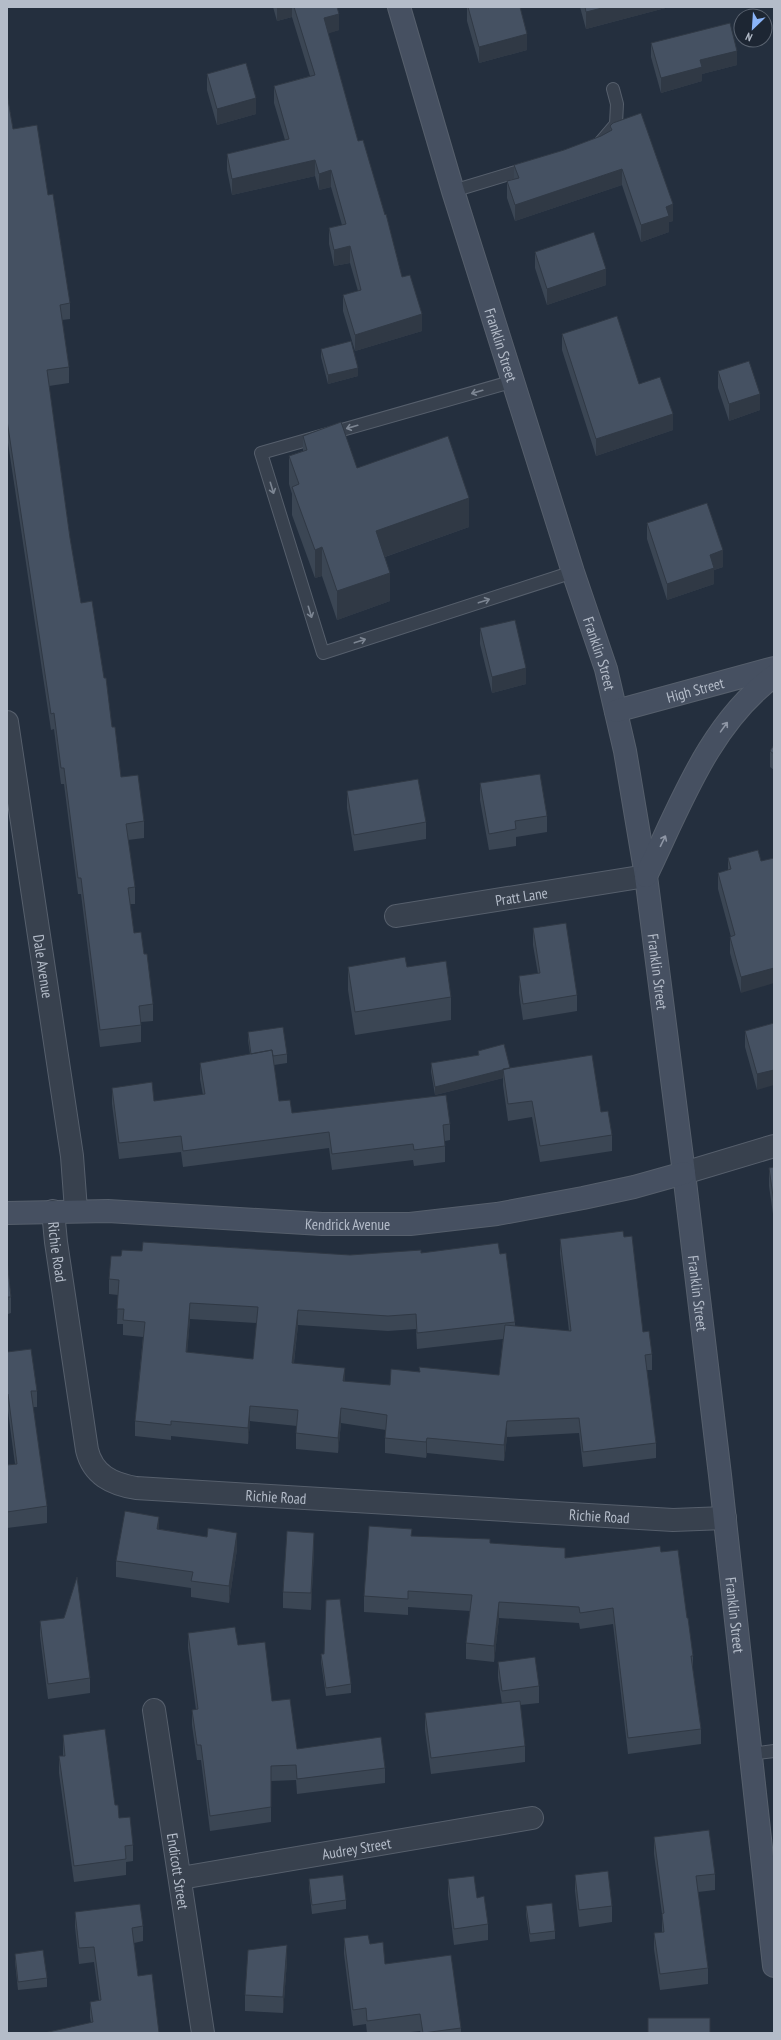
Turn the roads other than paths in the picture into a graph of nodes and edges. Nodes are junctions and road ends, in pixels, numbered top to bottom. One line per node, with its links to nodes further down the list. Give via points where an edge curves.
1 (400, 7): 5 (main road, Franklin Street)
2 (613, 89): 3 (lane, via 617,104 616,124 598,145)
3 (591, 148)
4 (542, 164): 5 (lane)
5 (453, 191): 6 (main road, Franklin Street)
6 (514, 381): 7 (main road, Franklin Street); 7 (lane, one-way to 7, via 261,453 323,653)
7 (573, 572): 10 (main road, Franklin Street, via 606,669)
8 (774, 668): 10 (main road, High Street)
9 (774, 676): 12 (main road, one-way to 9, via 716,738 741,706)
10 (616, 711): 12 (main road, Franklin Street)
11 (7, 722): 17 (street, Dale Avenue, via 72,1156)
12 (646, 876): 13 (street, Pratt Lane); 15 (main road, Franklin Street)
13 (396, 916)
14 (774, 1146): 15 (street)
15 (684, 1173): 17 (main road, Kendrick Avenue, via 583,1198 497,1214 410,1224 322,1224); 19 (main road, Franklin Street)
16 (53, 1210): 17 (main road, Kendrick Avenue); 18 (main road, Kendrick Avenue); 19 (street, Richie Road, via 87,1450 96,1469 112,1482 136,1488 665,1519)
17 (76, 1210)
18 (7, 1213)
19 (725, 1518): 22 (main road, Franklin Street)
20 (154, 1710): 24 (street, Endicott Street)
21 (774, 1751): 22 (lane)
22 (751, 1754): 25 (main road, Franklin Street)
23 (532, 1818): 24 (street, Audrey Street)
24 (181, 1878): 26 (street, Endicott Street)
25 (774, 1966)
26 (203, 2033)

